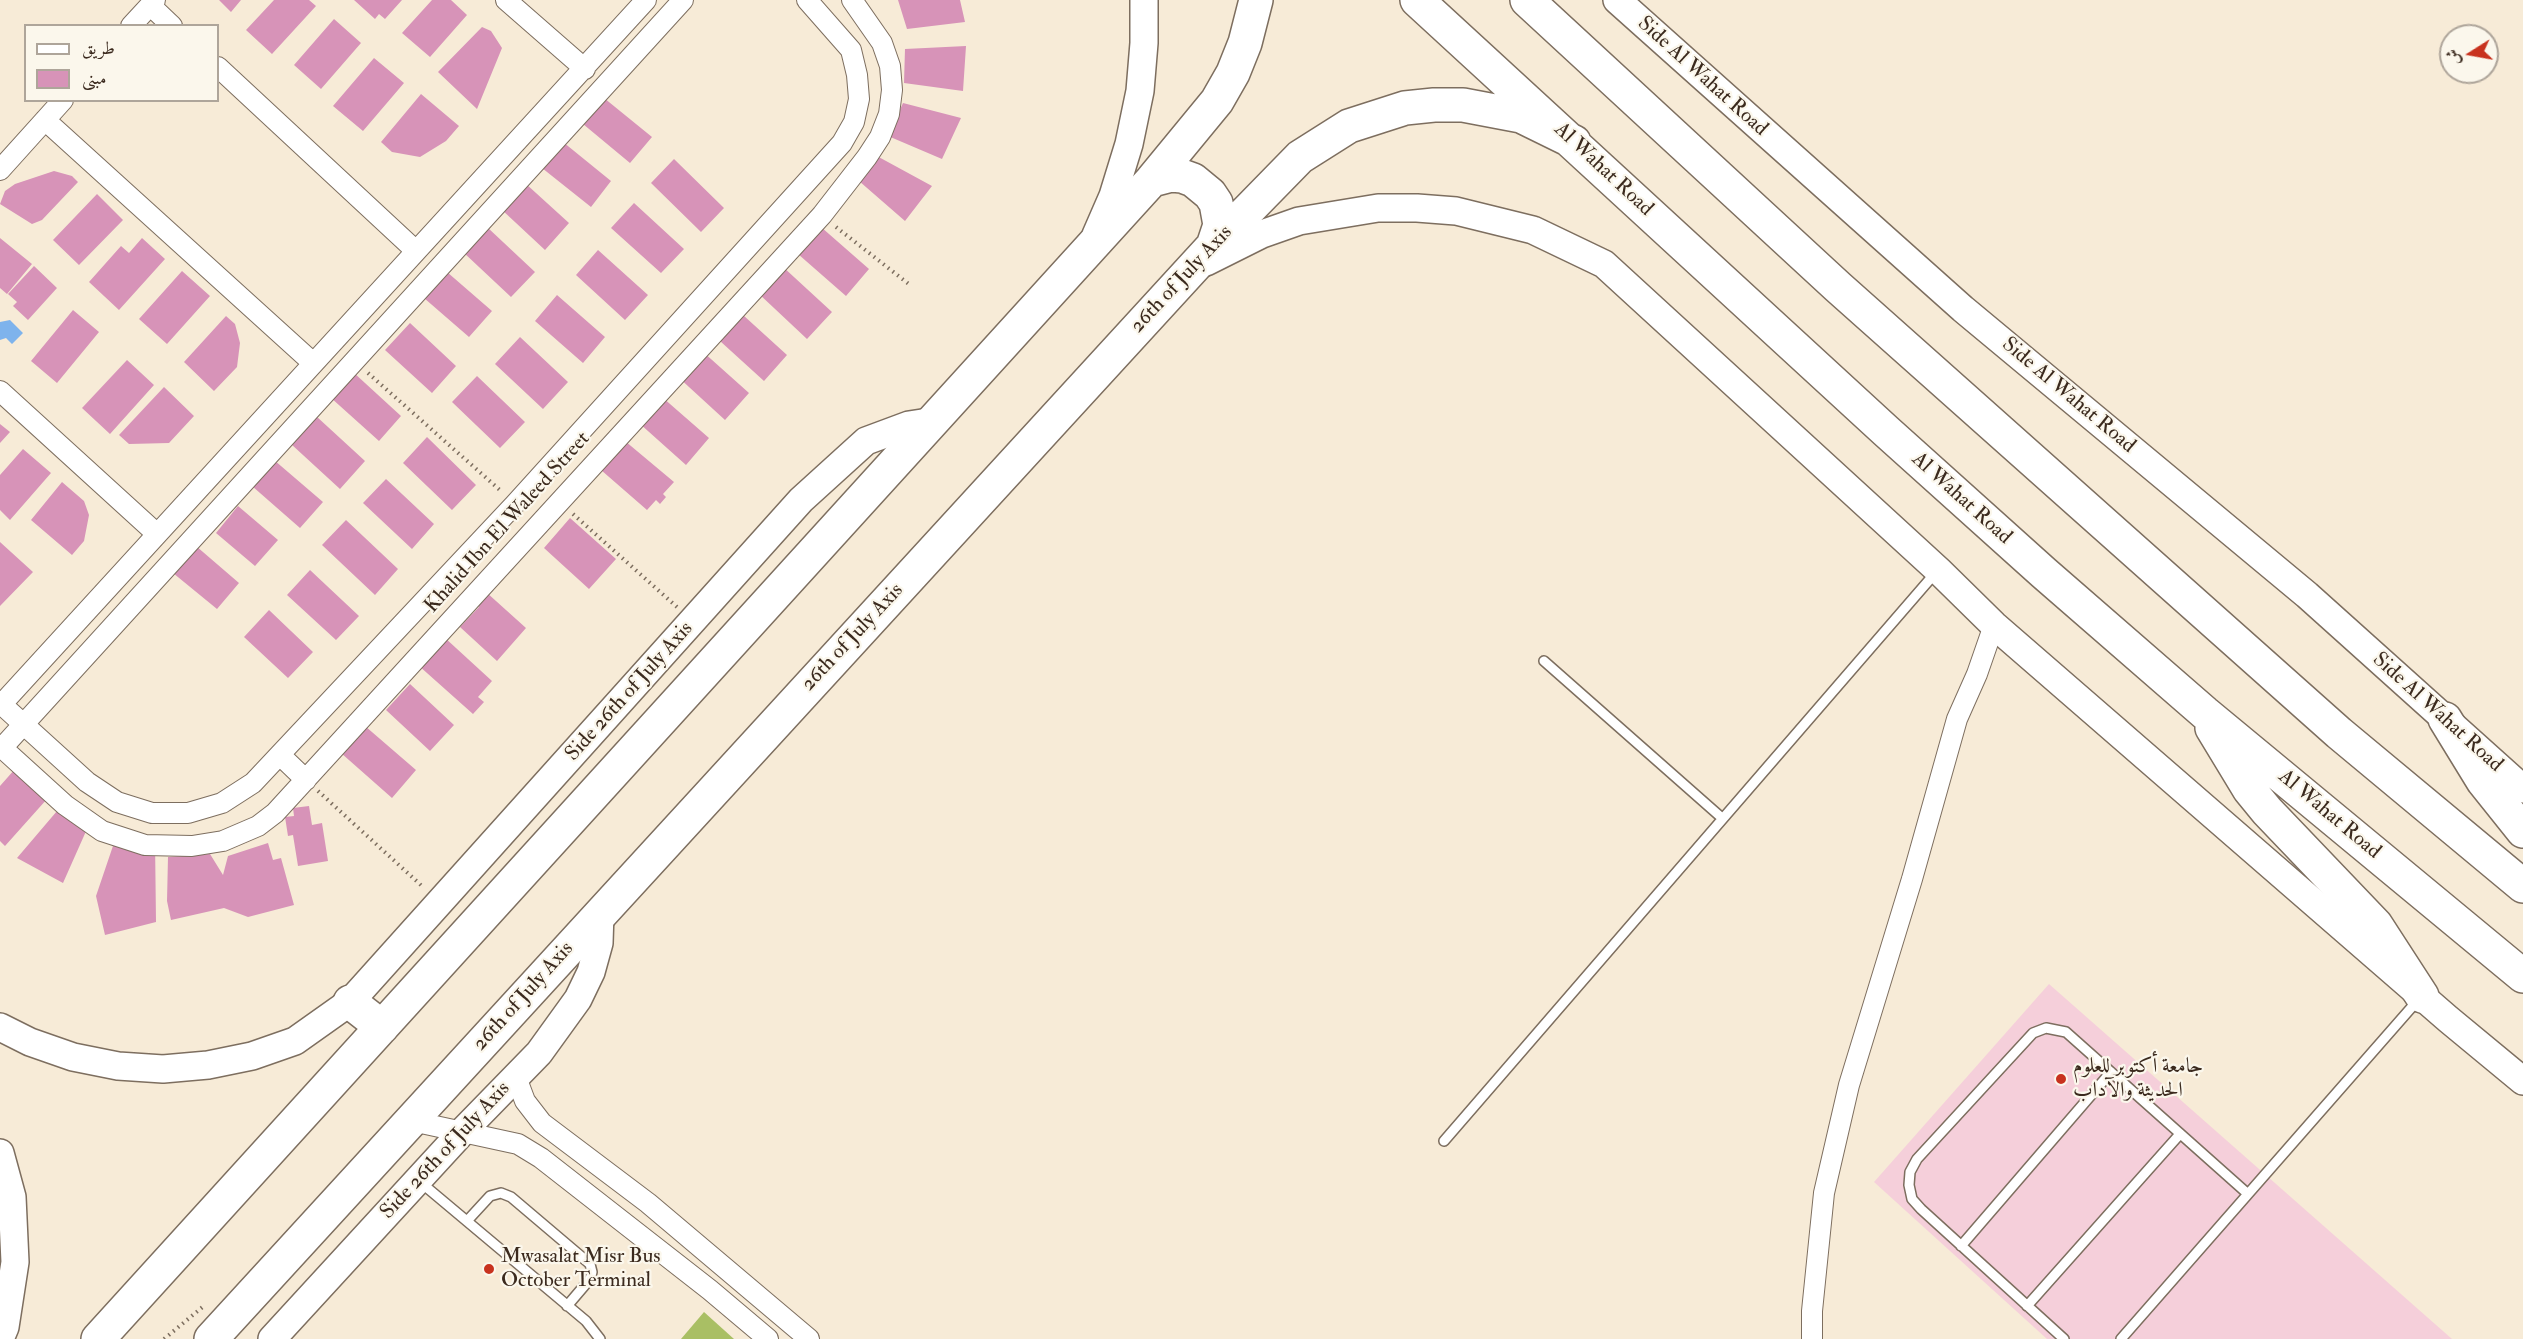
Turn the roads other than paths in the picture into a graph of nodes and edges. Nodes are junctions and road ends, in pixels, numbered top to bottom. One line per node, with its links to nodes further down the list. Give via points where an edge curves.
1 (506, 0): 15 (street)
2 (646, 0): 15 (street)
3 (683, 0): 37 (street)
4 (807, 0): 28 (street, Khalid Ibn El Waleed Street, via 851,50 859,99 854,122 842,143)
5 (852, 0): 29 (street, Khalid Ibn El Waleed Street, via 882,43 890,66 889,114 876,144 822,215)
6 (1144, 0): 21 (street, via 1140,91 1129,144)
7 (1256, 0): 20 (highway, via 1245,43 1217,101)
8 (1417, 0): 18 (highway, Al Wahat Road)
9 (1527, 0): 45 (highway, via 1838,287 2340,733)
10 (1617, 0): 36 (street, Side Al Wahat Road, via 1954,301 2307,595)
11 (152, 2): 12 (street); 13 (street)
12 (134, 24)
13 (170, 24)
14 (219, 68): 23 (street)
15 (585, 69): 23 (street)
16 (61, 102): 17 (street)
17 (45, 120): 19 (street); 25 (street)
18 (1574, 142): 22 (highway, 26th of July Axis, via 1521,116 1463,105 1405,108 1376,115 1341,130 1300,157); 35 (highway, Al Wahat Road, via 1886,431)
19 (0, 170)
20 (1152, 180): 21 (highway); 22 (highway, via 1182,176 1210,194 1220,214)
21 (1092, 246): 27 (highway)
22 (1213, 246): 24 (highway, 26th of July Axis)
23 (416, 251): 25 (street)
24 (1192, 270): 31 (street, via 1226,250 1299,221 1377,208 1456,211 1533,230 1605,264); 46 (highway, 26th of July Axis)
25 (314, 363): 30 (street)
26 (0, 392): 30 (street)
27 (935, 421): 49 (street, Side 26th of July Axis, via 909,425 866,441 801,500); 51 (highway)
28 (530, 487): 29 (street); 39 (street, Khalid Ibn El Waleed Street)
29 (556, 505): 41 (street, Khalid Ibn El Waleed Street)
30 (158, 534): 34 (street)
31 (1938, 570): 32 (street); 43 (lane)
32 (1994, 625): 48 (street); 75 (street, via 1957,719 1849,1084 1824,1193)
33 (1544, 662): 43 (lane)
34 (0, 705): 37 (street, Khalid Ibn El Waleed Street)
35 (2205, 713): 47 (highway, Al Wahat Road); 48 (highway, via 2249,789 2376,925)
36 (2445, 719): 40 (street, Side Al Wahat Road); 44 (highway, via 2483,781)
37 (24, 724): 38 (street); 39 (street, Khalid Ibn El Waleed Street, via 87,782 117,802 152,813 188,813 222,803 253,783)
38 (1, 747): 41 (street, Khalid Ibn El Waleed Street, via 65,805 102,831 155,846 192,846 235,837 275,813)
39 (280, 755): 41 (street)
40 (2512, 775): 42 (street, Side Al Wahat Road)
41 (306, 780)
42 (2523, 789)
43 (1722, 818): 58 (lane)
44 (2523, 831)
45 (2523, 886)
46 (600, 912): 53 (street, Side 26th of July Axis, via 599,943 578,999 539,1053); 55 (highway, 26th of July Axis)
47 (2523, 976)
48 (2422, 996): 54 (street); 61 (lane)
49 (350, 1002): 50 (street, Side 26th of July Axis, via 295,1041 252,1056 185,1067 118,1066 73,1057); 51 (highway)
50 (0, 1027)
51 (382, 1027): 69 (highway)
52 (2111, 1072): 57 (lane); 65 (lane); 65 (lane, via 2066,1032 2053,1028 2039,1030 2027,1038 1917,1159 1908,1185 1912,1199)
53 (516, 1077): 56 (street, Side 26th of July Axis); 62 (street, via 525,1101 542,1123)
54 (2523, 1080)
55 (412, 1121): 56 (street); 70 (highway, 26th of July Axis)
56 (463, 1131): 60 (street, Side 26th of July Axis); 64 (street, via 518,1144)
57 (2180, 1134): 61 (lane); 67 (lane)
58 (1444, 1141)
59 (0, 1153): 68 (street, via 12,1197 15,1262)
60 (418, 1180): 63 (lane); 71 (street, Side 26th of July Axis)
61 (2248, 1194): 77 (lane)
62 (648, 1203): 64 (street); 74 (street)
63 (467, 1221): 66 (lane); 66 (lane, via 490,1196 501,1193 512,1197 592,1268 590,1279)
64 (626, 1224): 73 (street)
65 (1960, 1246): 67 (lane)
66 (567, 1305): 72 (lane)
67 (2027, 1306): 76 (lane)
68 (0, 1339)
69 (98, 1339)
70 (211, 1339)
71 (272, 1339)
72 (600, 1339)
73 (768, 1339)
74 (809, 1339)
75 (1812, 1339)
76 (2064, 1339)
77 (2121, 1339)

